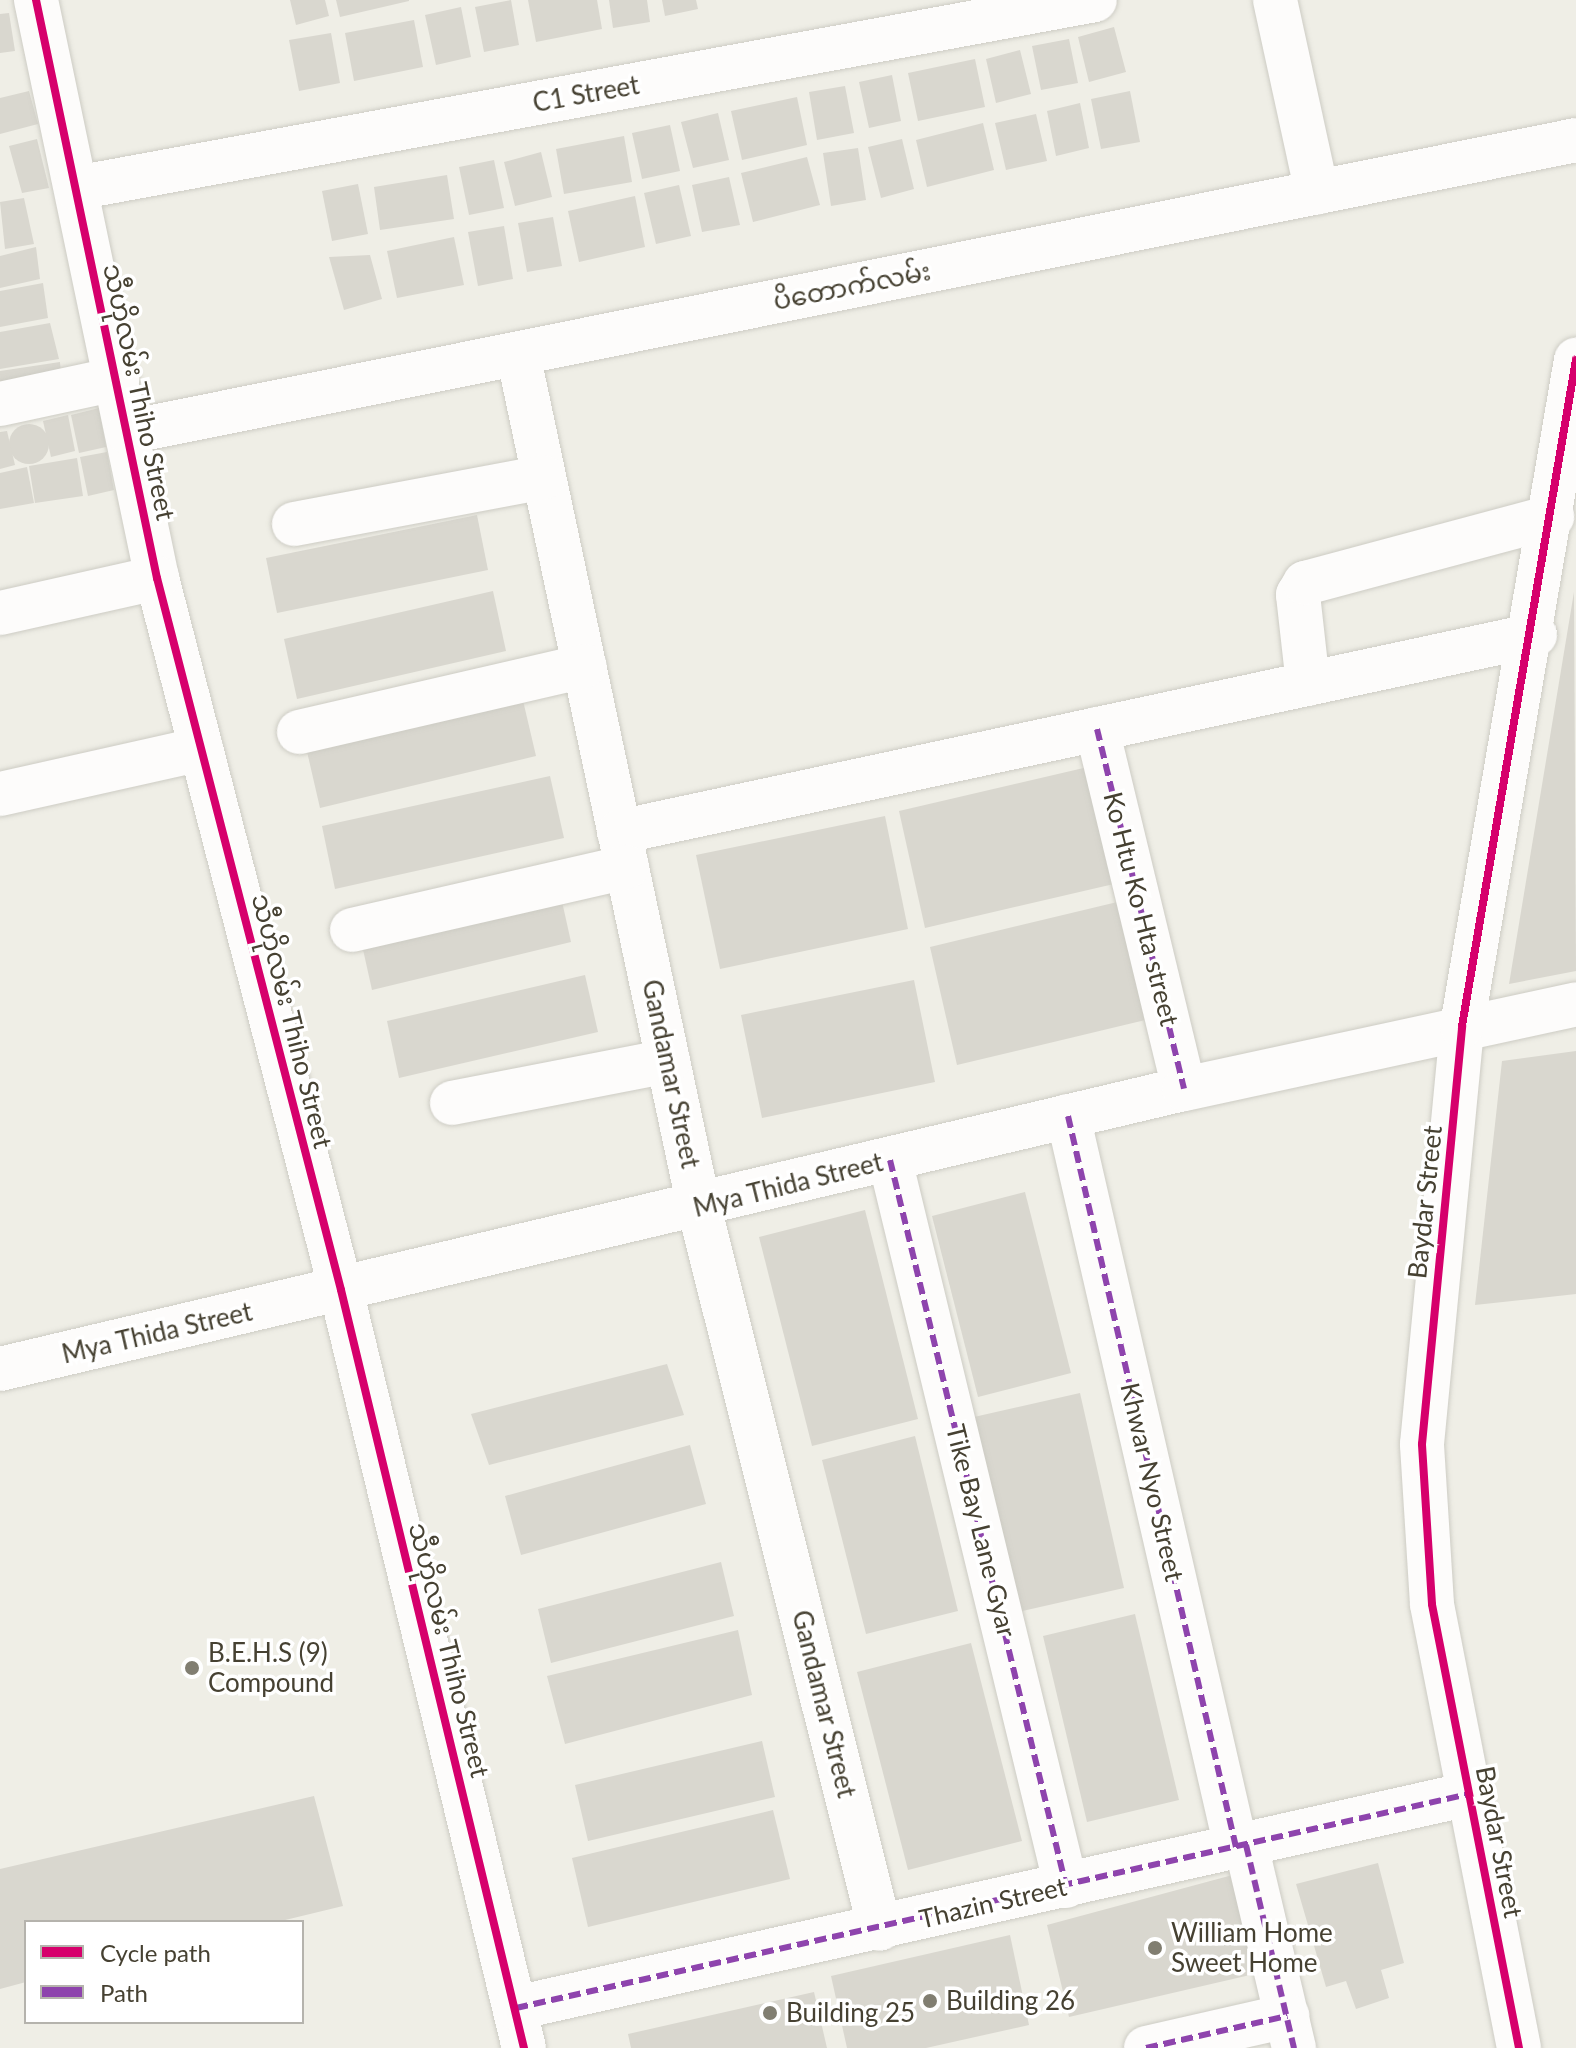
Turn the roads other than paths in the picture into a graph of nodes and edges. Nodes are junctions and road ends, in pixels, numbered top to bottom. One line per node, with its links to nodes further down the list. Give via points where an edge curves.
1 (36, 0): 5 (street, သီဟိုလမ်း Thiho Street)
2 (1095, 0): 5 (street, C1 Street)
3 (1275, 0): 6 (street)
4 (1576, 140): 6 (street, ပိတောက်လမ်း)
5 (76, 188): 9 (street, သီဟိုလမ်း Thiho Street)
6 (1317, 192): 7 (street, ပိတောက်လမ်း)
7 (518, 354): 11 (street, ပိတောက်လမ်း); 12 (street, Gandamar Street)
8 (1576, 360): 13 (street, Baydar Street)
9 (117, 379): 10 (street); 11 (street, သီဟိုလမ်း Thiho Street)
10 (0, 404)
11 (128, 432): 15 (street, သီဟိုလမ်း Thiho Street)
12 (544, 477): 14 (street); 18 (street, Gandamar Street)
13 (1552, 517): 17 (street, Baydar Street); 19 (street, via 1305,583 1298,595)
14 (294, 524)
15 (157, 578): 16 (street); 22 (street, သီဟိုလမ်း Thiho Street)
16 (0, 613)
17 (1535, 635): 19 (street); 27 (street, Baydar Street)
18 (584, 666): 21 (street); 24 (street, Gandamar Street)
19 (1308, 684): 20 (street)
20 (1097, 729): 24 (street); 29 (street, Ko Htu Ko Hta street)
21 (299, 732)
22 (201, 749): 23 (street); 34 (street, သီဟိုလမ်း Thiho Street)
23 (0, 794)
24 (623, 849): 25 (street); 28 (street, Gandamar Street)
25 (352, 930)
26 (1576, 1004): 27 (street, Mya Thida Street)
27 (1462, 1026): 29 (street, Mya Thida Street); 36 (street, Baydar Street, via 1422,1444 1432,1604)
28 (668, 1061): 30 (street); 33 (street, Gandamar Street)
29 (1184, 1089): 31 (street, Mya Thida Street)
30 (452, 1103)
31 (1068, 1116): 32 (street, Mya Thida Street); 37 (street, Khwar Nyo Street)
32 (895, 1178): 33 (street, Mya Thida Street); 38 (street, Tike Bay Lane Gyar)
33 (699, 1207): 34 (street, Mya Thida Street); 39 (street, Gandamar Street)
34 (341, 1290): 35 (street, Mya Thida Street); 41 (street, သီဟိုလမ်း Thiho Street)
35 (0, 1369)
36 (1469, 1794): 37 (street, Thazin Street); 43 (street, Baydar Street)
37 (1241, 1846): 38 (street, Thazin Street); 40 (street, Khwar Nyo Street)
38 (1064, 1876): 39 (street, Thazin Street)
39 (880, 1929): 41 (street, Thazin Street)
40 (1285, 2027): 42 (street)
41 (520, 2028)
42 (1146, 2048)
43 (1519, 2048)

